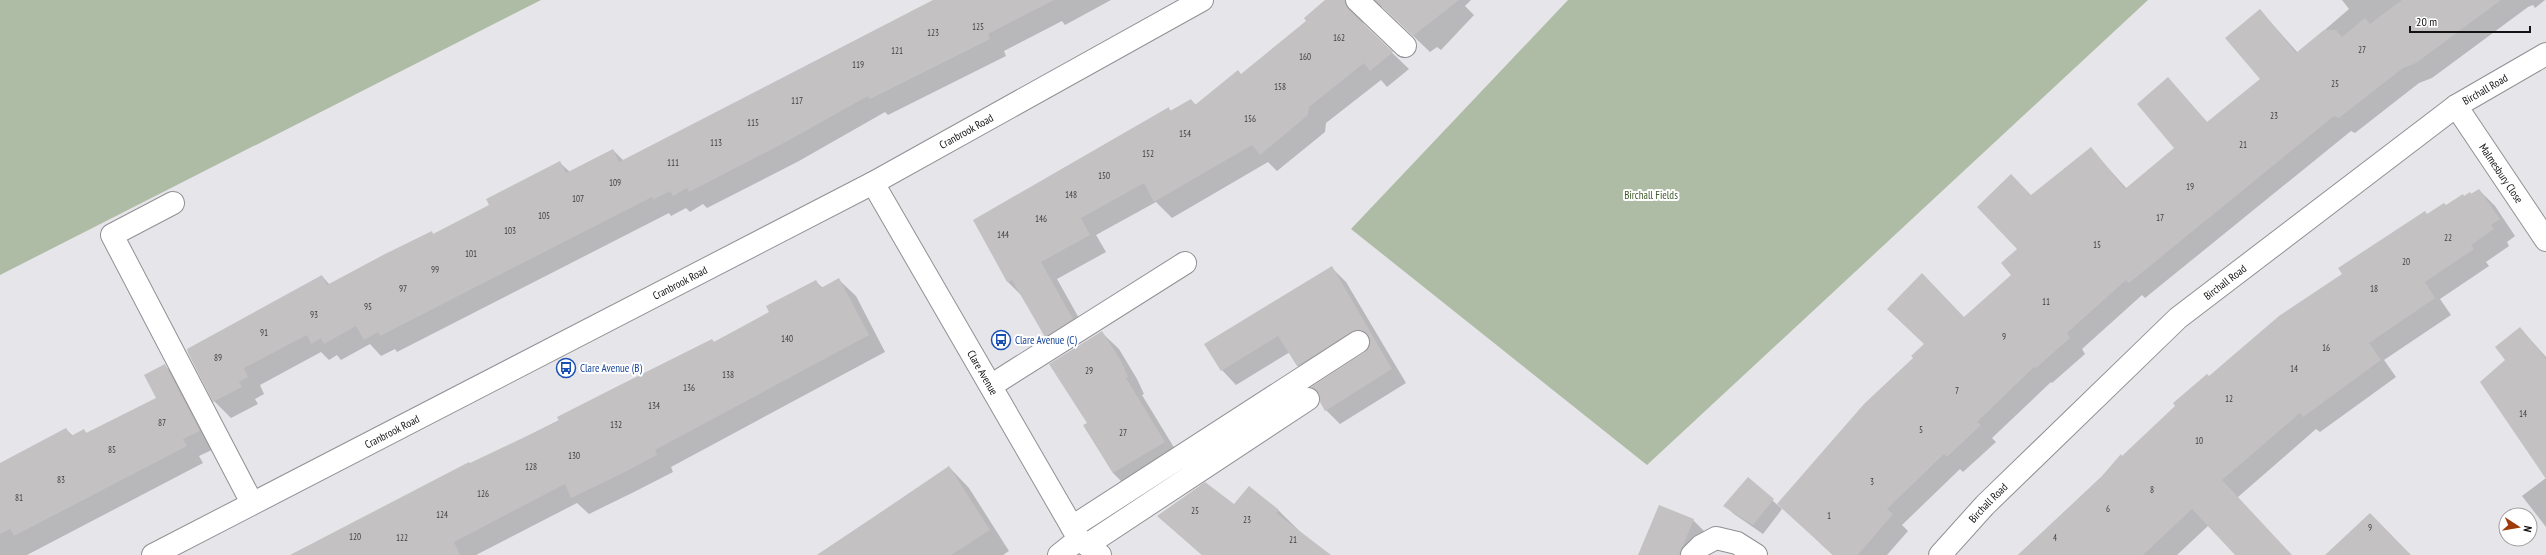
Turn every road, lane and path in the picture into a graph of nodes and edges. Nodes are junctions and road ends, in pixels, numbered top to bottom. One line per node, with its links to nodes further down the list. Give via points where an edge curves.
1 (1202, 0): 6 (street, Cranbrook Road)
2 (1357, 0): 3 (street)
3 (1405, 46)
4 (2546, 54): 5 (street, Birchall Road)
5 (2456, 106): 8 (street, Malmesbury Close); 19 (street, Birchall Road, via 2178,318 1985,505)
6 (873, 183): 11 (street, Clare Avenue); 13 (street, Cranbrook Road)
7 (173, 203): 13 (street, via 112,235)
8 (2546, 240)
9 (1184, 263): 11 (street)
10 (1358, 342): 14 (street)
11 (992, 386): 14 (street, Clare Avenue)
12 (1308, 398): 14 (street)
13 (252, 504): 15 (street, Cranbrook Road)
14 (1085, 541): 16 (street)
15 (153, 555)
16 (1059, 555)
17 (1692, 555): 18 (street, via 1701,546 1716,538 1737,543)
18 (1756, 555)
19 (1940, 555)

